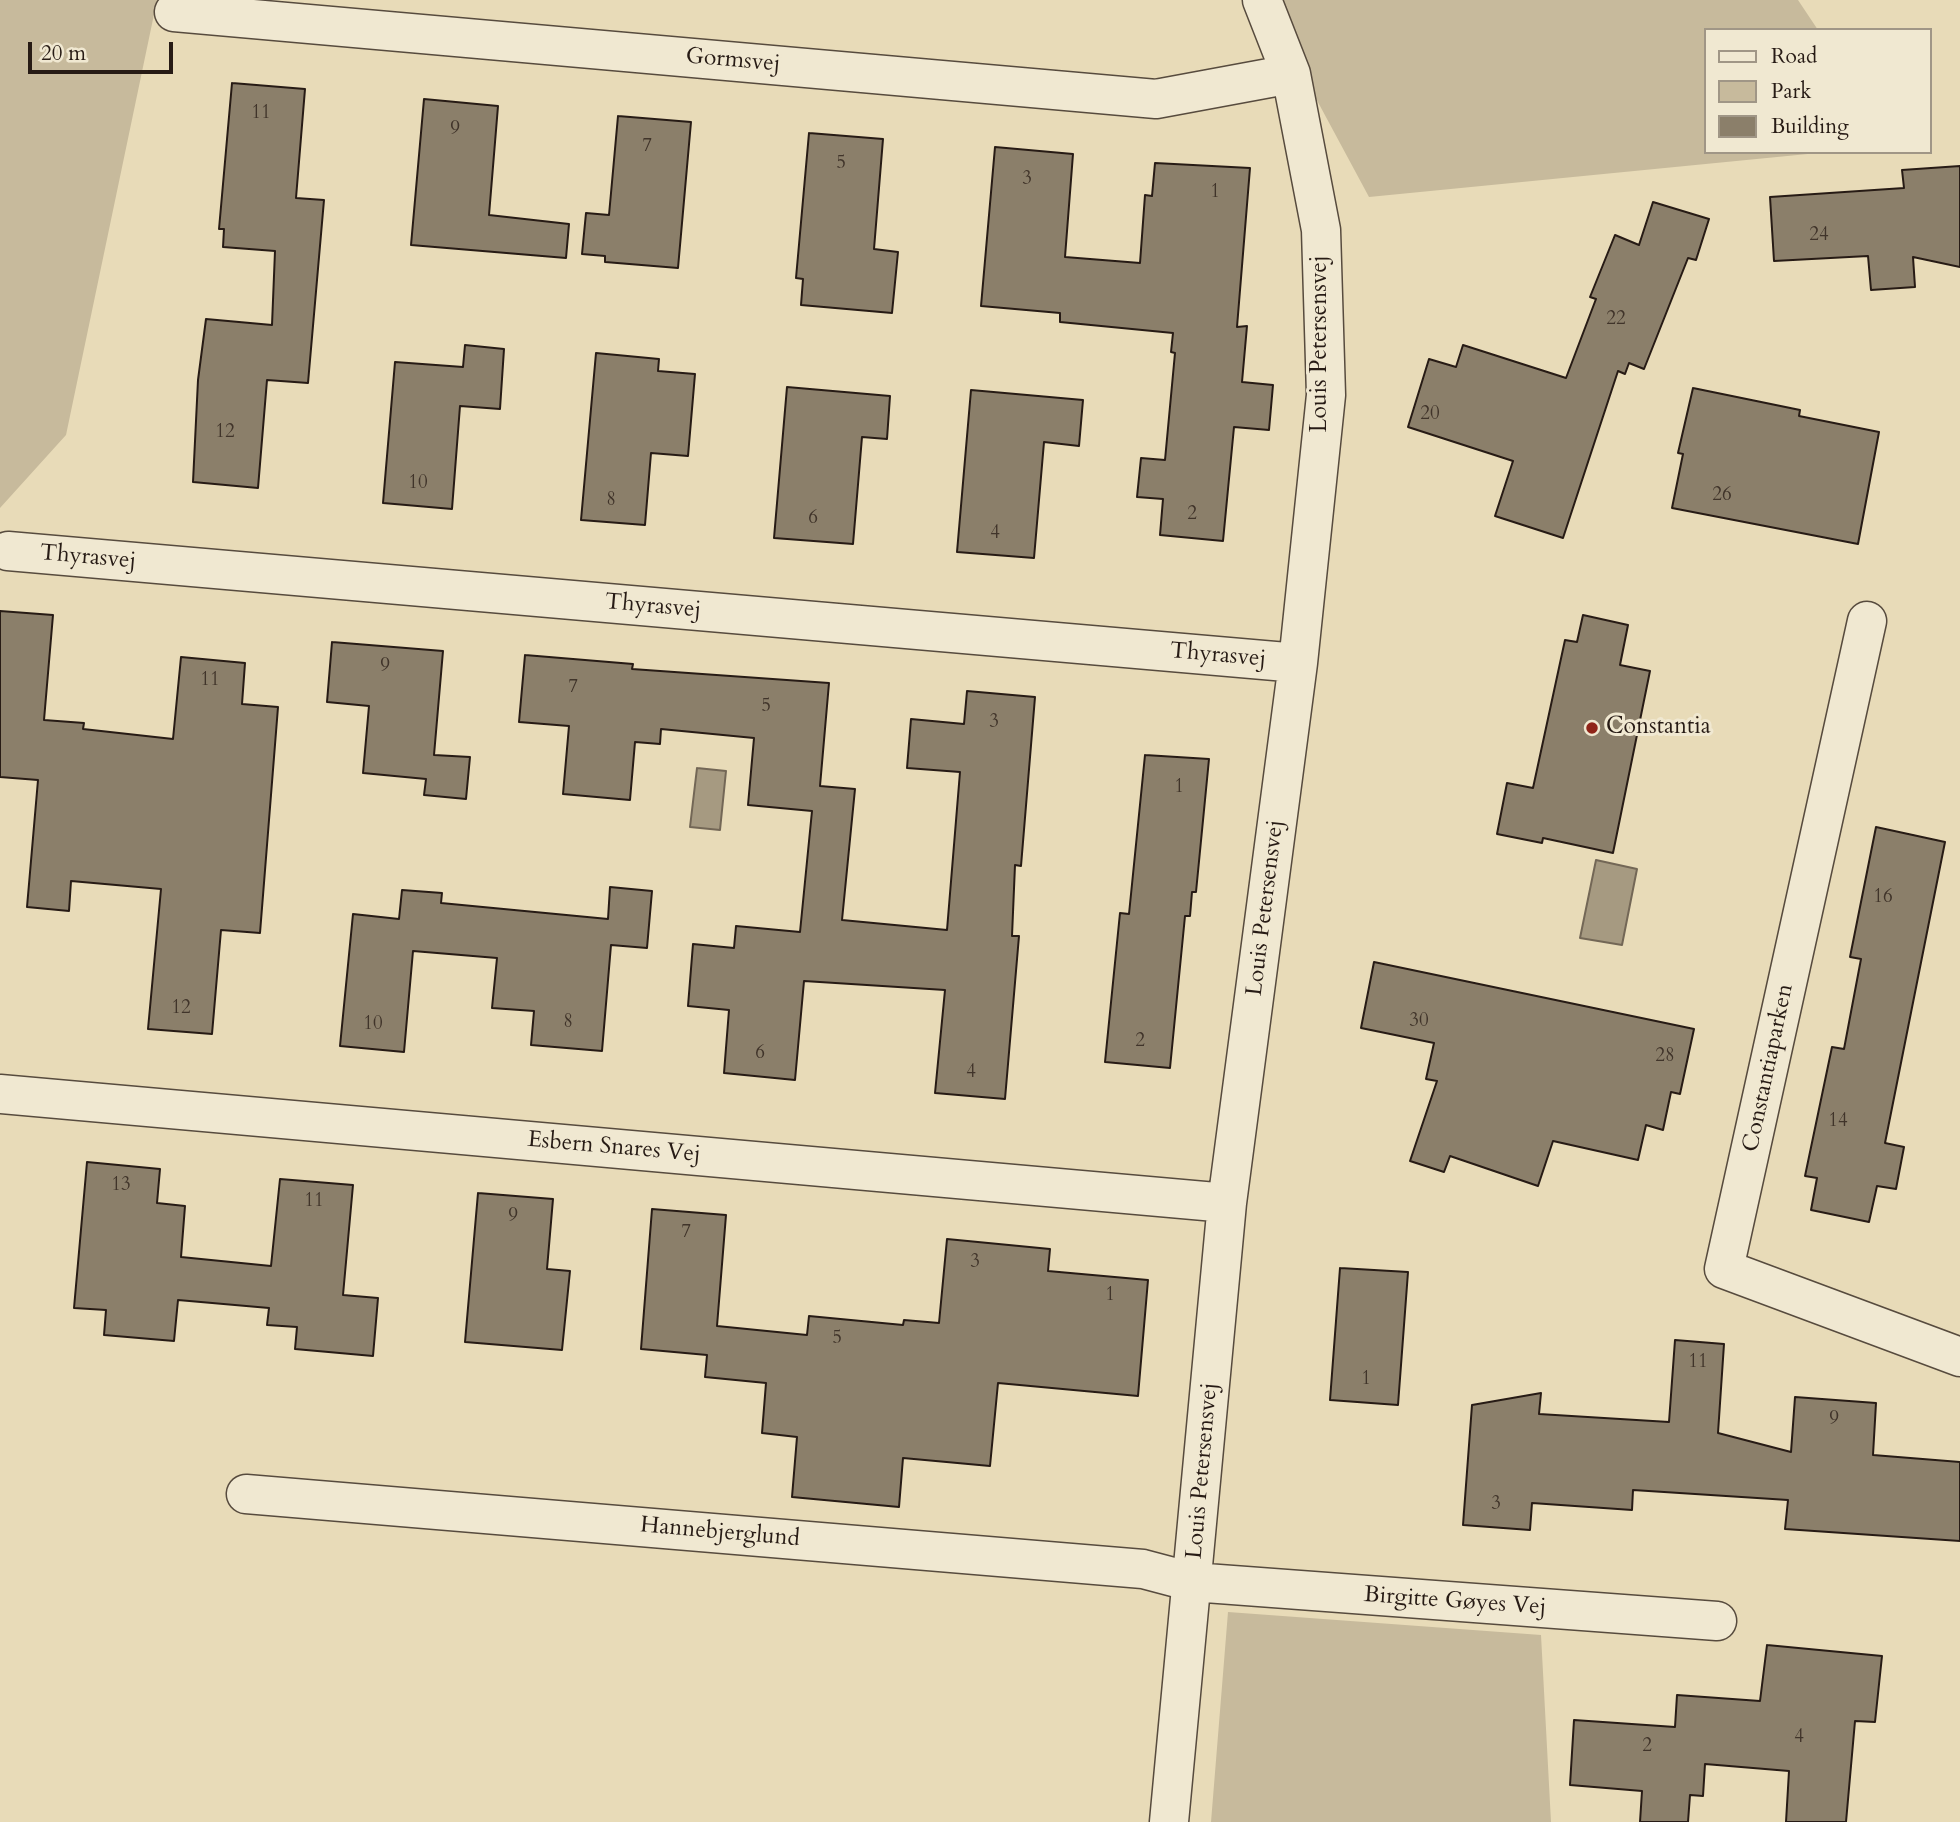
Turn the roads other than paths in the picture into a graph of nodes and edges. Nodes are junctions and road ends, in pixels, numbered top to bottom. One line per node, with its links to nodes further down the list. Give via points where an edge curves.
1 (1262, 0): 3 (street, Louis Petersensvej)
2 (174, 12): 3 (street, Gormsvej, via 1156,99)
3 (1291, 74): 6 (street, Louis Petersensvej, via 1321,230 1326,395)
4 (8, 551): 6 (street, Thyrasvej)
5 (1867, 621): 9 (street, Constantiaparken, via 1724,1269)
6 (1298, 663): 8 (street, Louis Petersensvej)
7 (0, 1094): 8 (street, Esbern Snares Vej)
8 (1227, 1203): 11 (street, Louis Petersensvej)
9 (1960, 1357)
10 (246, 1494): 11 (street, Hannebjerglund, via 1143,1569)
11 (1192, 1582): 12 (street, Birgitte Gøyes Vej); 13 (street, Louis Petersensvej)
12 (1717, 1621)
13 (1169, 1822)

